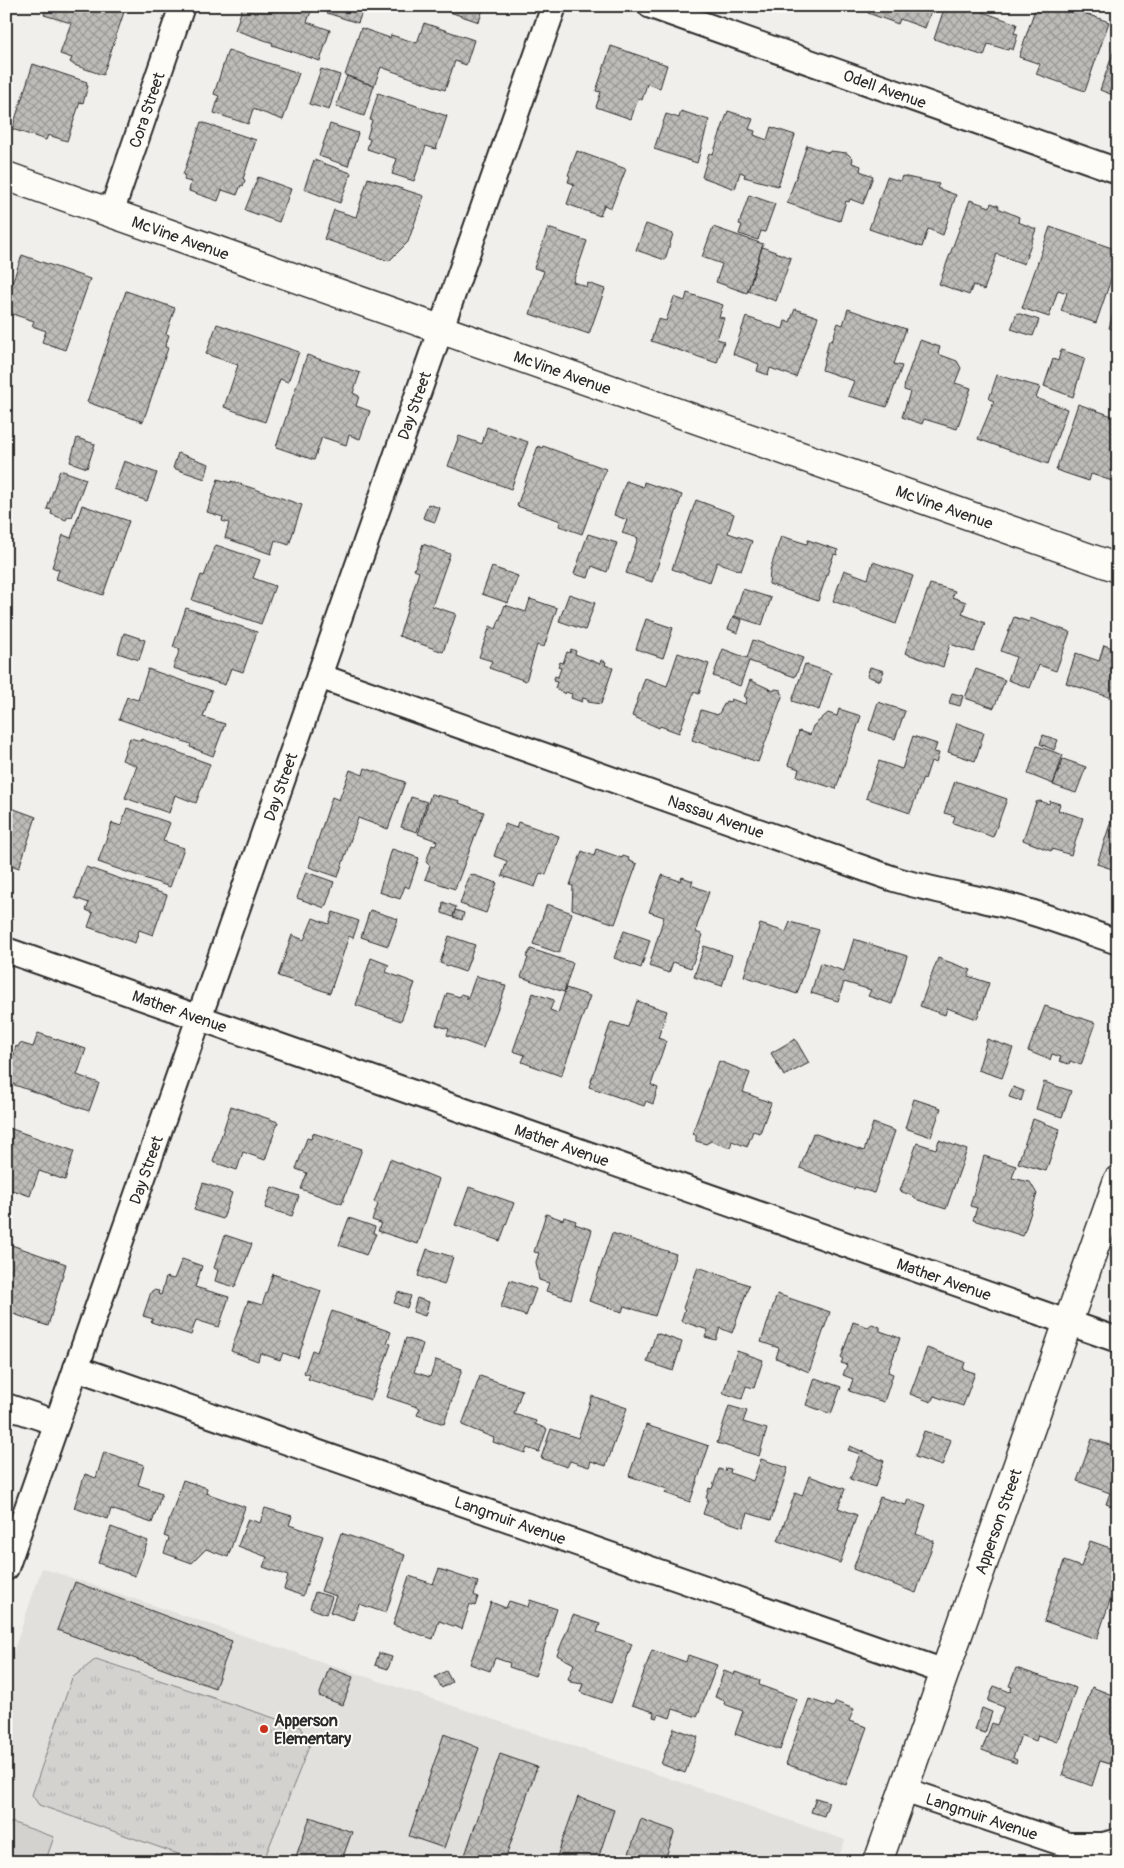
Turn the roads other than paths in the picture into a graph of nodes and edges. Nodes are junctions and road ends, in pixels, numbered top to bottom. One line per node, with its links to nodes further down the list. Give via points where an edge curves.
1 (182, 6): 6 (street, Cora Street)
2 (554, 6): 7 (street, Day Street)
3 (651, 6): 4 (street, Odell Avenue)
4 (1118, 171)
5 (6, 176): 6 (street, McVine Avenue)
6 (111, 213): 7 (street, McVine Avenue)
7 (440, 330): 8 (street, McVine Avenue); 9 (street, Day Street)
8 (1118, 568)
9 (319, 676): 10 (street, Nassau Avenue, via 894,879 946,894 1022,909); 12 (street, Day Street)
10 (1118, 942)
11 (6, 950): 12 (street, Mather Avenue)
12 (199, 1017): 14 (street, Mather Avenue); 16 (street, Day Street)
13 (1118, 1180): 14 (street, Apperson Street)
14 (1068, 1324): 15 (street, Mather Avenue); 20 (street, Apperson Street)
15 (1118, 1340)
16 (76, 1368): 18 (street, Day Street); 20 (street, Langmuir Avenue)
17 (6, 1406): 18 (street)
18 (57, 1423): 19 (street, Day Street)
19 (6, 1568)
20 (945, 1672): 21 (street, Apperson Street)
21 (904, 1790): 22 (street, Langmuir Avenue, via 1068,1846 1103,1846); 23 (street, Apperson Street)
22 (1118, 1841)
23 (878, 1862)

